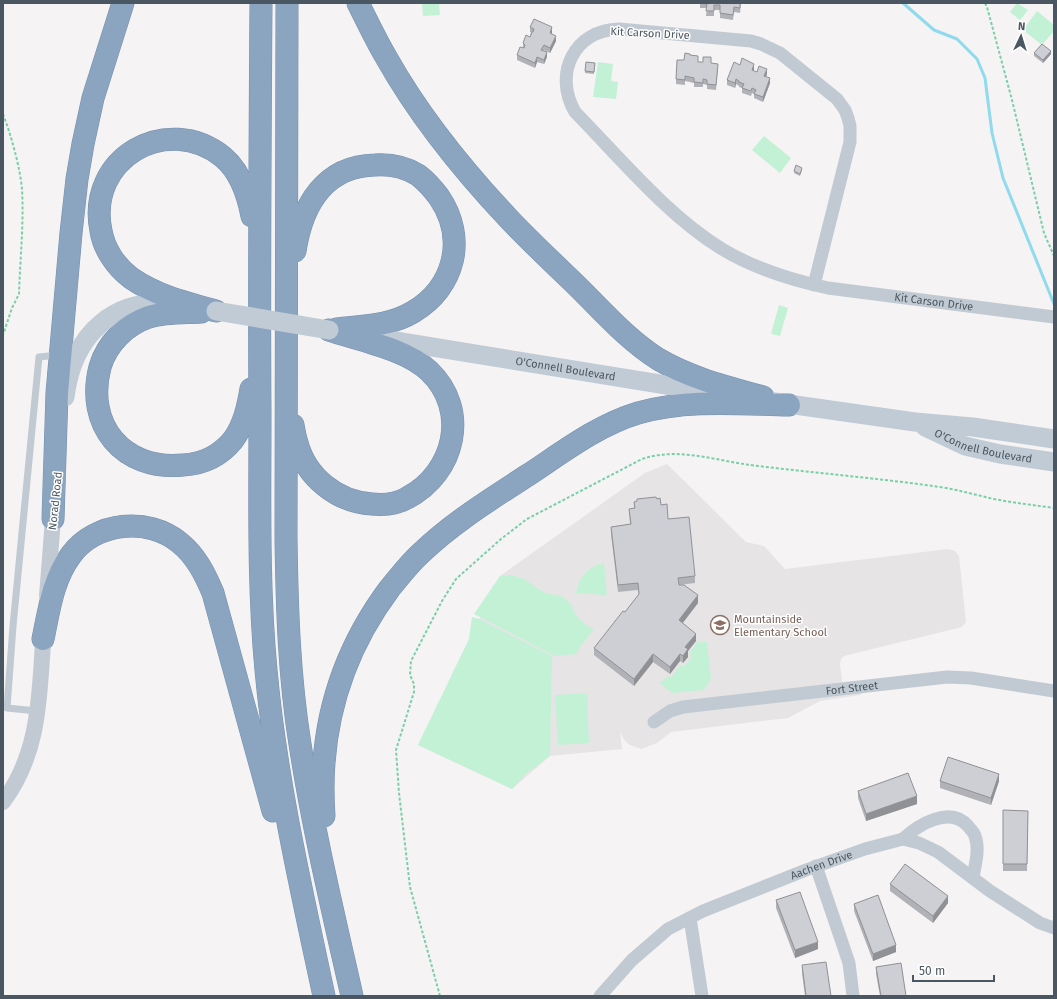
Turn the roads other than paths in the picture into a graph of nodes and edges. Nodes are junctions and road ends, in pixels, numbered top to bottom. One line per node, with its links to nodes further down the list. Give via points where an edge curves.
1 (123, 3): 13 (highway, via 93,98 83,144 71,233)
2 (260, 3): 6 (highway)
3 (287, 3): 7 (highway)
4 (358, 3): 14 (highway, via 386,57 413,100 473,179 509,219 635,343 677,370)
5 (814, 285): 5 (street, Kit Carson Drive, via 763,270 723,250 702,235 662,202 575,112 568,97 566,73 572,56 581,43 595,34 619,29 751,41 780,53 837,99 848,118 850,142); 9 (street, Kit Carson Drive)
6 (259, 302): 8 (highway, via 252,217 243,184 234,169 224,158 199,143 166,140 134,150 120,160 102,188 98,220 105,245 117,265 146,288); 11 (highway)
7 (286, 306): 10 (highway, via 303,217 322,187 334,176 365,165 396,166 419,176 433,189 443,204 453,234 451,264 438,291 412,312 394,320 375,325); 12 (highway)
8 (216, 311): 10 (main road, O'Connell Boulevard, bridge); 11 (highway, via 150,317 123,332 111,344 102,359 98,376 98,409 103,425 113,440 125,451 154,465 167,466 208,460 222,451 233,440 245,417); 18 (main road, Norad Road, via 170,303 140,305 127,308 110,317 98,325 86,339 67,381)
9 (1054, 317)
10 (329, 330): 12 (highway, via 416,361 429,371 446,395 453,420 453,434 446,457 431,481 406,499 392,503 361,503 340,496 313,474 297,444); 14 (main road, O'Connell Boulevard)
11 (260, 338): 30 (highway, via 261,573 267,688 285,804)
12 (286, 341): 31 (highway, via 286,582 294,697 316,836)
13 (60, 355): 18 (highway); 21 (lane, via 38,356)
14 (789, 405): 15 (main road, O'Connell Boulevard); 31 (highway, via 681,405 640,412 604,427 442,534 420,554 382,599 366,623 343,672 334,699 324,759 323,796 327,843)
15 (915, 422): 16 (main road, O'Connell Boulevard, via 973,427); 17 (main road, O'Connell Boulevard, via 964,446 1000,454)
16 (1045, 438): 17 (main road, O'Connell Boulevard)
17 (1052, 456)
18 (53, 519): 19 (street, Norad Road)
19 (43, 639): 22 (street, Norad Road); 30 (highway, via 52,598 63,567 84,540 101,531 118,526 151,528 174,538 196,560 213,593)
20 (1054, 691): 23 (street, Fort Street, via 971,678 947,677 683,707 670,711)
21 (5, 708): 22 (lane)
22 (37, 711): 24 (street, Norad Road, via 32,744 25,764)
23 (654, 722)
24 (3, 802)
25 (903, 839): 26 (street, Aachen Drive); 27 (street, via 938,852); 27 (street, via 918,827 933,820 950,816 964,822 975,834 978,852)
26 (816, 866): 28 (street, Aachen Drive); 34 (street, via 849,963)
27 (973, 878): 29 (street, via 1040,923)
28 (690, 918): 32 (street, Aachen Drive, via 668,929 632,960); 33 (street)
29 (1054, 928)
30 (324, 996)
31 (353, 996)
32 (600, 996)
33 (702, 996)
34 (854, 996)

